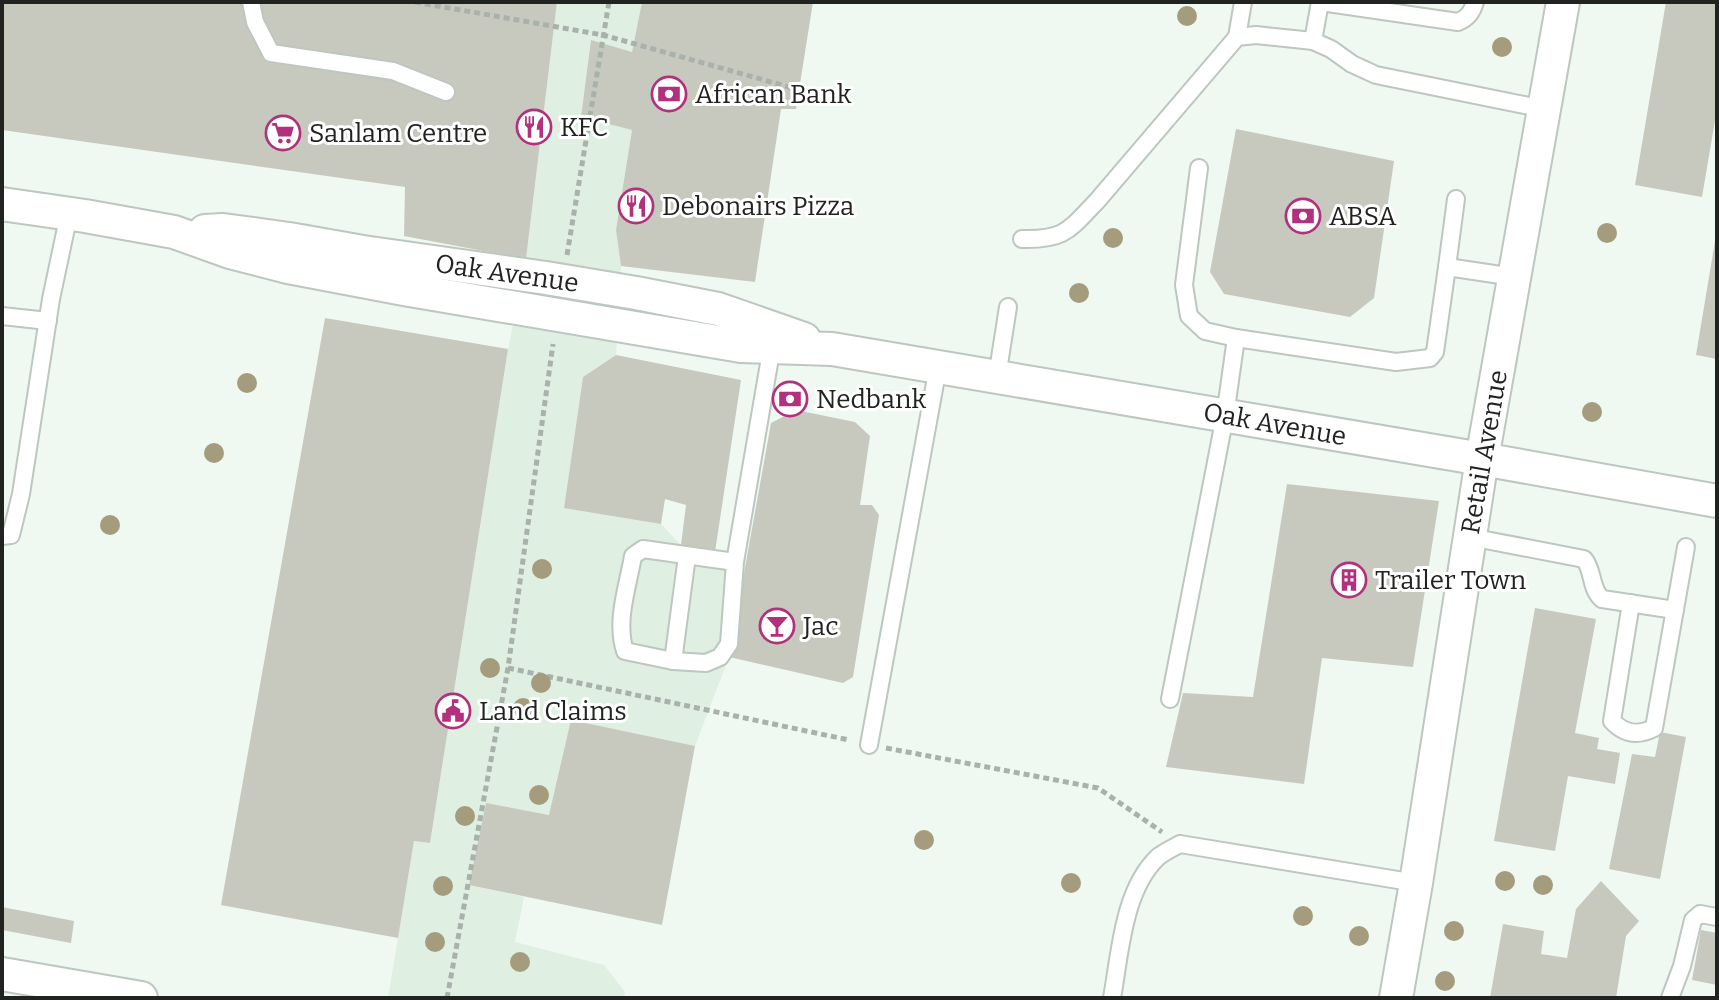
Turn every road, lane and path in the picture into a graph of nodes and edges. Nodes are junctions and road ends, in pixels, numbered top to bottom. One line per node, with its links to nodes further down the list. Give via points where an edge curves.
1 (251, 2): 12 (lane, via 271,53 393,71)
2 (415, 2): 9 (path)
3 (609, 2): 9 (path)
4 (1243, 2): 10 (lane)
5 (1320, 2): 8 (lane); 11 (lane)
6 (1475, 2): 8 (lane, via 1466,19 1458,22)
7 (1563, 2): 14 (street, Retail Avenue)
8 (1399, 8)
9 (603, 35): 13 (path); 23 (path)
10 (1237, 37): 11 (lane); 20 (lane, via 1077,223 1062,235)
11 (1313, 41): 14 (lane, via 1376,75)
12 (446, 92)
13 (814, 94)
14 (1544, 109): 22 (street, Retail Avenue)
15 (1199, 168): 28 (lane, via 1186,305 1189,316 1205,331)
16 (1456, 199): 21 (lane)
17 (2, 204): 18 (street, Oak Avenue)
18 (69, 214): 19 (street, Oak Avenue); 27 (lane)
19 (174, 232): 23 (street, Oak Avenue, via 223,230); 25 (street, Oak Avenue, via 288,267)
20 (1022, 239)
21 (1447, 267): 22 (lane); 28 (lane, via 1430,358 1396,362)
22 (1514, 277): 34 (street, Retail Avenue)
23 (563, 281): 30 (street, Oak Avenue, via 718,309)
24 (1008, 307): 32 (lane)
25 (557, 314): 29 (street, Oak Avenue, via 741,346); 51 (path, via 508,668)
26 (2, 316): 27 (lane)
27 (48, 321): 36 (lane, via 21,494 11,535)
28 (1236, 338): 33 (lane)
29 (772, 346): 30 (street, Oak Avenue); 40 (lane)
30 (832, 349): 31 (street, Oak Avenue)
31 (938, 367): 32 (street, Oak Avenue); 45 (lane)
32 (997, 377): 33 (street, Oak Avenue)
33 (1225, 416): 34 (street, Oak Avenue); 44 (lane)
34 (1482, 459): 35 (street, Oak Avenue); 37 (street, Retail Avenue)
35 (1717, 501)
36 (2, 536)
37 (1470, 537): 41 (lane, via 1584,559 1597,595); 46 (street, Retail Avenue)
38 (1686, 547): 42 (lane)
39 (687, 556): 40 (lane); 43 (lane); 43 (lane, via 643,549 633,556 621,621 625,651)
40 (735, 562): 43 (lane, via 729,644 720,657 706,663)
41 (1631, 603): 42 (lane); 42 (lane, via 1612,721 1629,733 1654,728)
42 (1675, 610)
43 (673, 661)
44 (1170, 699)
45 (869, 745)
46 (1416, 883): 52 (lane, via 1180,844 1159,857 1140,881 1128,912); 53 (street, Retail Avenue)
47 (1717, 917): 54 (lane, via 1700,914 1693,920)
48 (2, 974): 49 (street)
49 (56, 991): 50 (street)
50 (141, 998)
51 (447, 998)
52 (1112, 998)
53 (1396, 998)
54 (1670, 998)

